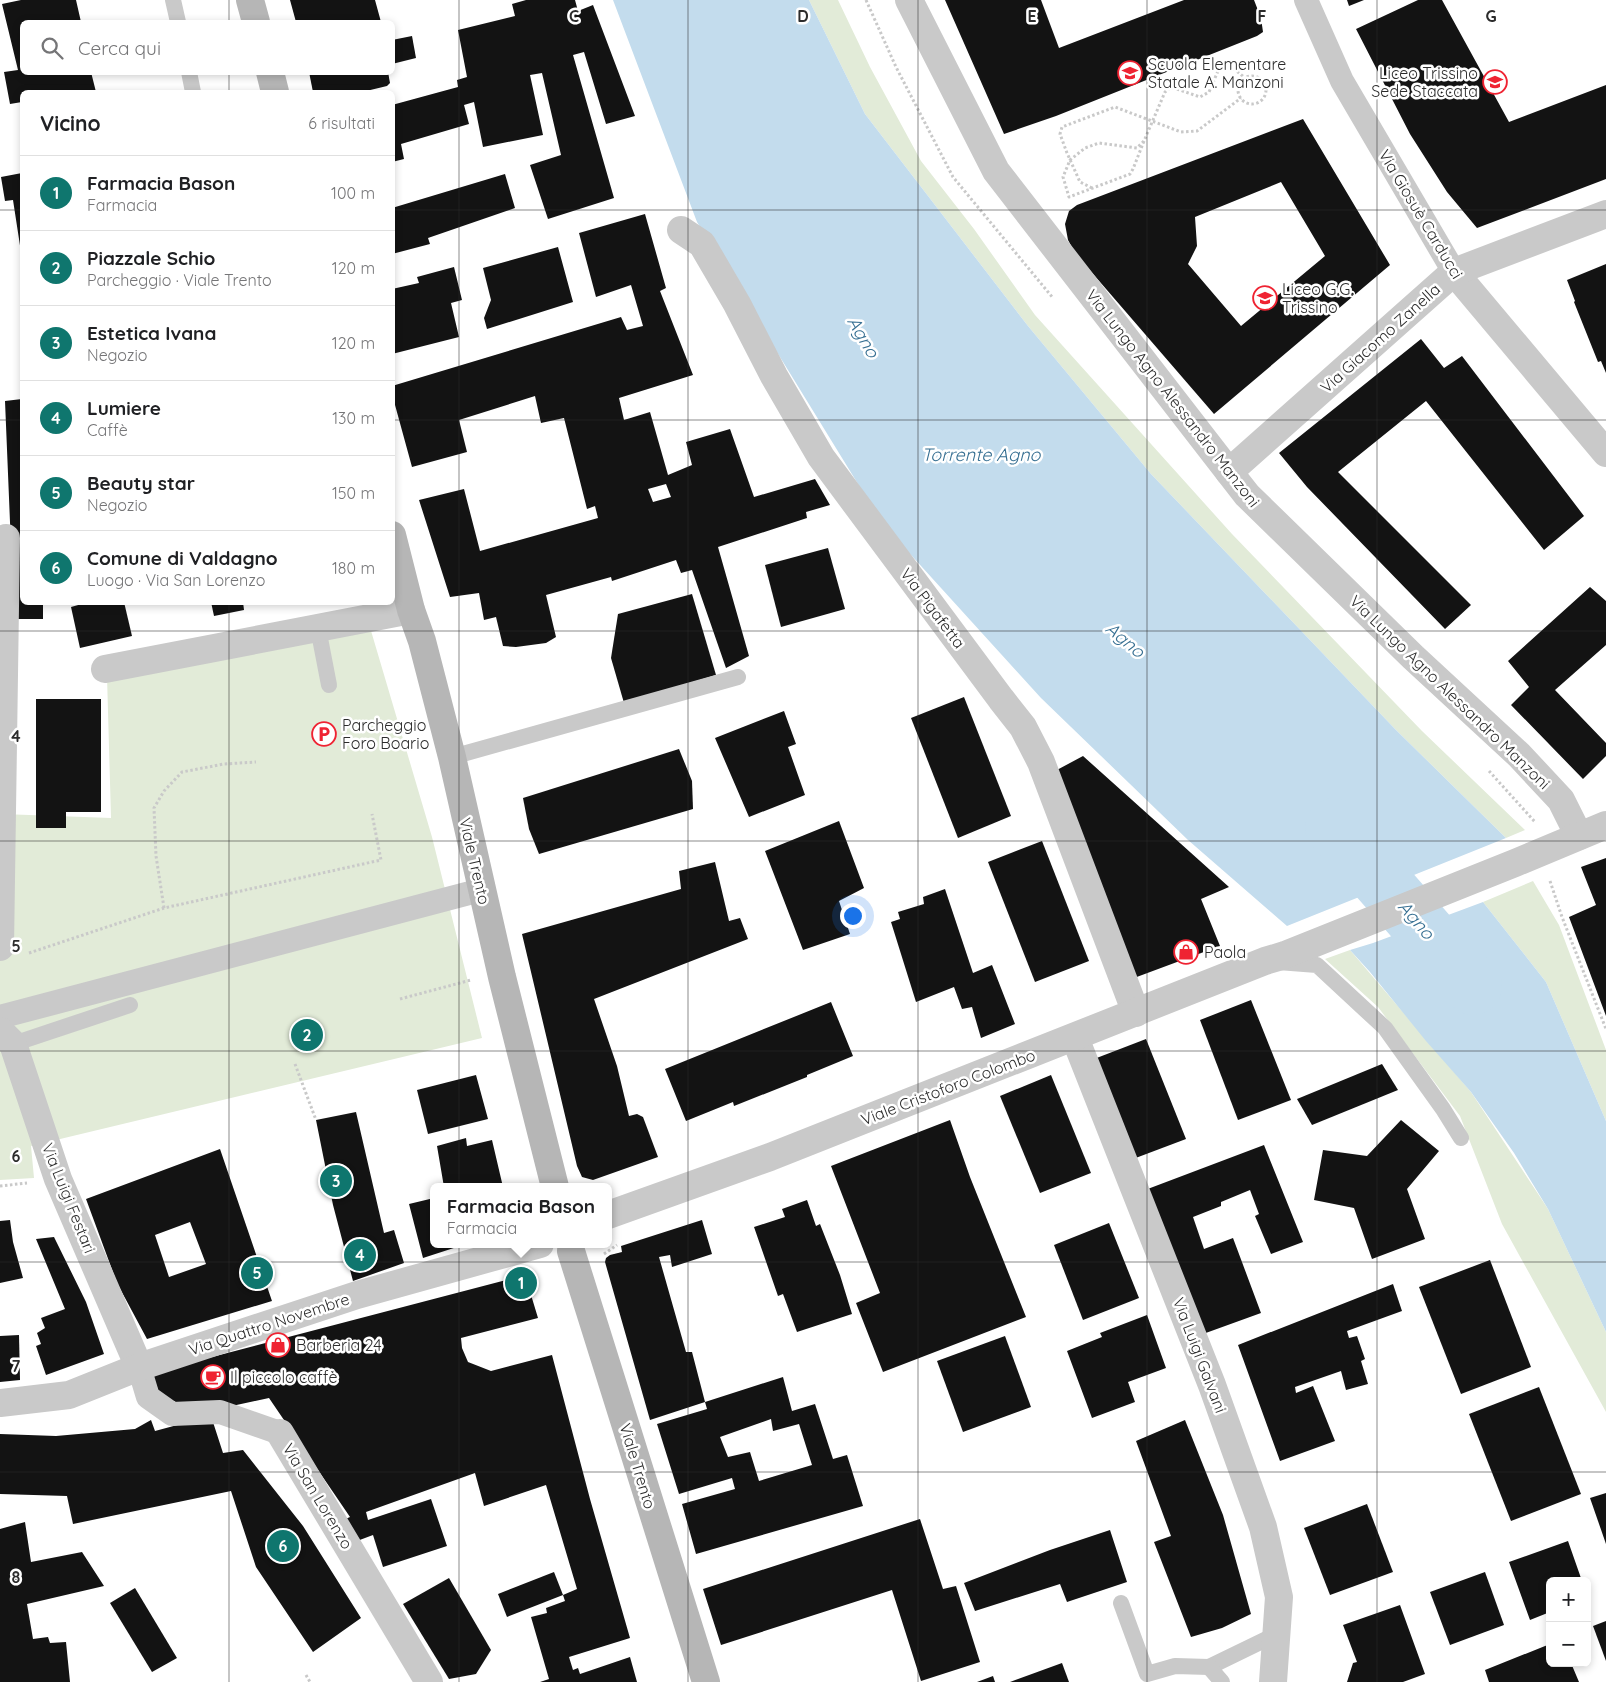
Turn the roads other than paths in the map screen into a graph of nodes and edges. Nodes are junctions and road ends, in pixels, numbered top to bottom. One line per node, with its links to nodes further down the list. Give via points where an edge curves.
1 (173, 0): 5 (lane)
2 (250, 0): 6 (main road)
3 (909, 0): 15 (street, Via Lungo Agno Alessandro Manzoni, via 996,171)
4 (1306, 0): 13 (street, Via Giosuè Carducci, via 1342,81)
5 (178, 20)
6 (255, 20)
7 (190, 75): 9 (lane)
8 (271, 75): 10 (main road)
9 (193, 90)
10 (274, 90)
11 (1606, 214): 13 (street, Via Giacomo Zanella)
12 (681, 230): 30 (street, Via Pigafetta, via 702,244 820,457 1023,726 1041,762)
13 (1454, 272): 14 (street, Via Giosuè Carducci); 15 (street, Via Giacomo Zanella)
14 (1606, 453)
15 (1229, 472): 25 (street, Via Lungo Agno Alessandro Manzoni, via 1247,495 1413,657 1519,755 1561,800)
16 (6, 538): 27 (street)
17 (395, 547): 18 (main road, Viale Trento)
18 (411, 610): 19 (street); 23 (main road, Viale Trento)
19 (318, 628): 20 (street); 22 (lane)
20 (105, 669)
21 (738, 677): 23 (lane)
22 (330, 684)
23 (452, 757): 26 (main road, Viale Trento)
24 (1606, 825): 25 (street)
25 (1579, 836): 28 (street, Viale Cristoforo Colombo)
26 (481, 890): 31 (street); 35 (main road, Viale Trento)
27 (0, 947)
28 (1275, 958): 30 (street, Viale Cristoforo Colombo); 34 (lane, via 1317,965 1385,1028)
29 (130, 1005): 32 (lane)
30 (1136, 1012): 33 (street, Viale Cristoforo Colombo)
31 (0, 1017)
32 (6, 1038): 39 (street, Via Luigi Festari, via 58,1179)
33 (1075, 1038): 36 (street, Viale Cristoforo Colombo, via 770,1157); 43 (street, Via Luigi Galvani, via 1212,1385 1263,1527 1280,1597)
34 (1461, 1138)
35 (554, 1183)
36 (612, 1214)
37 (526, 1248): 39 (street, Via Quattro Novembre, via 357,1295)
38 (568, 1248): 46 (main road, Viale Trento)
39 (139, 1366): 40 (street, Via Quattro Novembre, via 69,1395); 41 (street, Via San Lorenzo, via 148,1397 172,1414 220,1412)
40 (0, 1402)
41 (280, 1433): 45 (street, Via San Lorenzo)
42 (1121, 1603): 44 (lane, via 1148,1674 1176,1666)
43 (1277, 1634): 44 (lane); 48 (street, Via Luigi Galvani)
44 (1209, 1667): 47 (lane)
45 (430, 1682)
46 (706, 1682)
47 (1222, 1682)
48 (1273, 1682)

